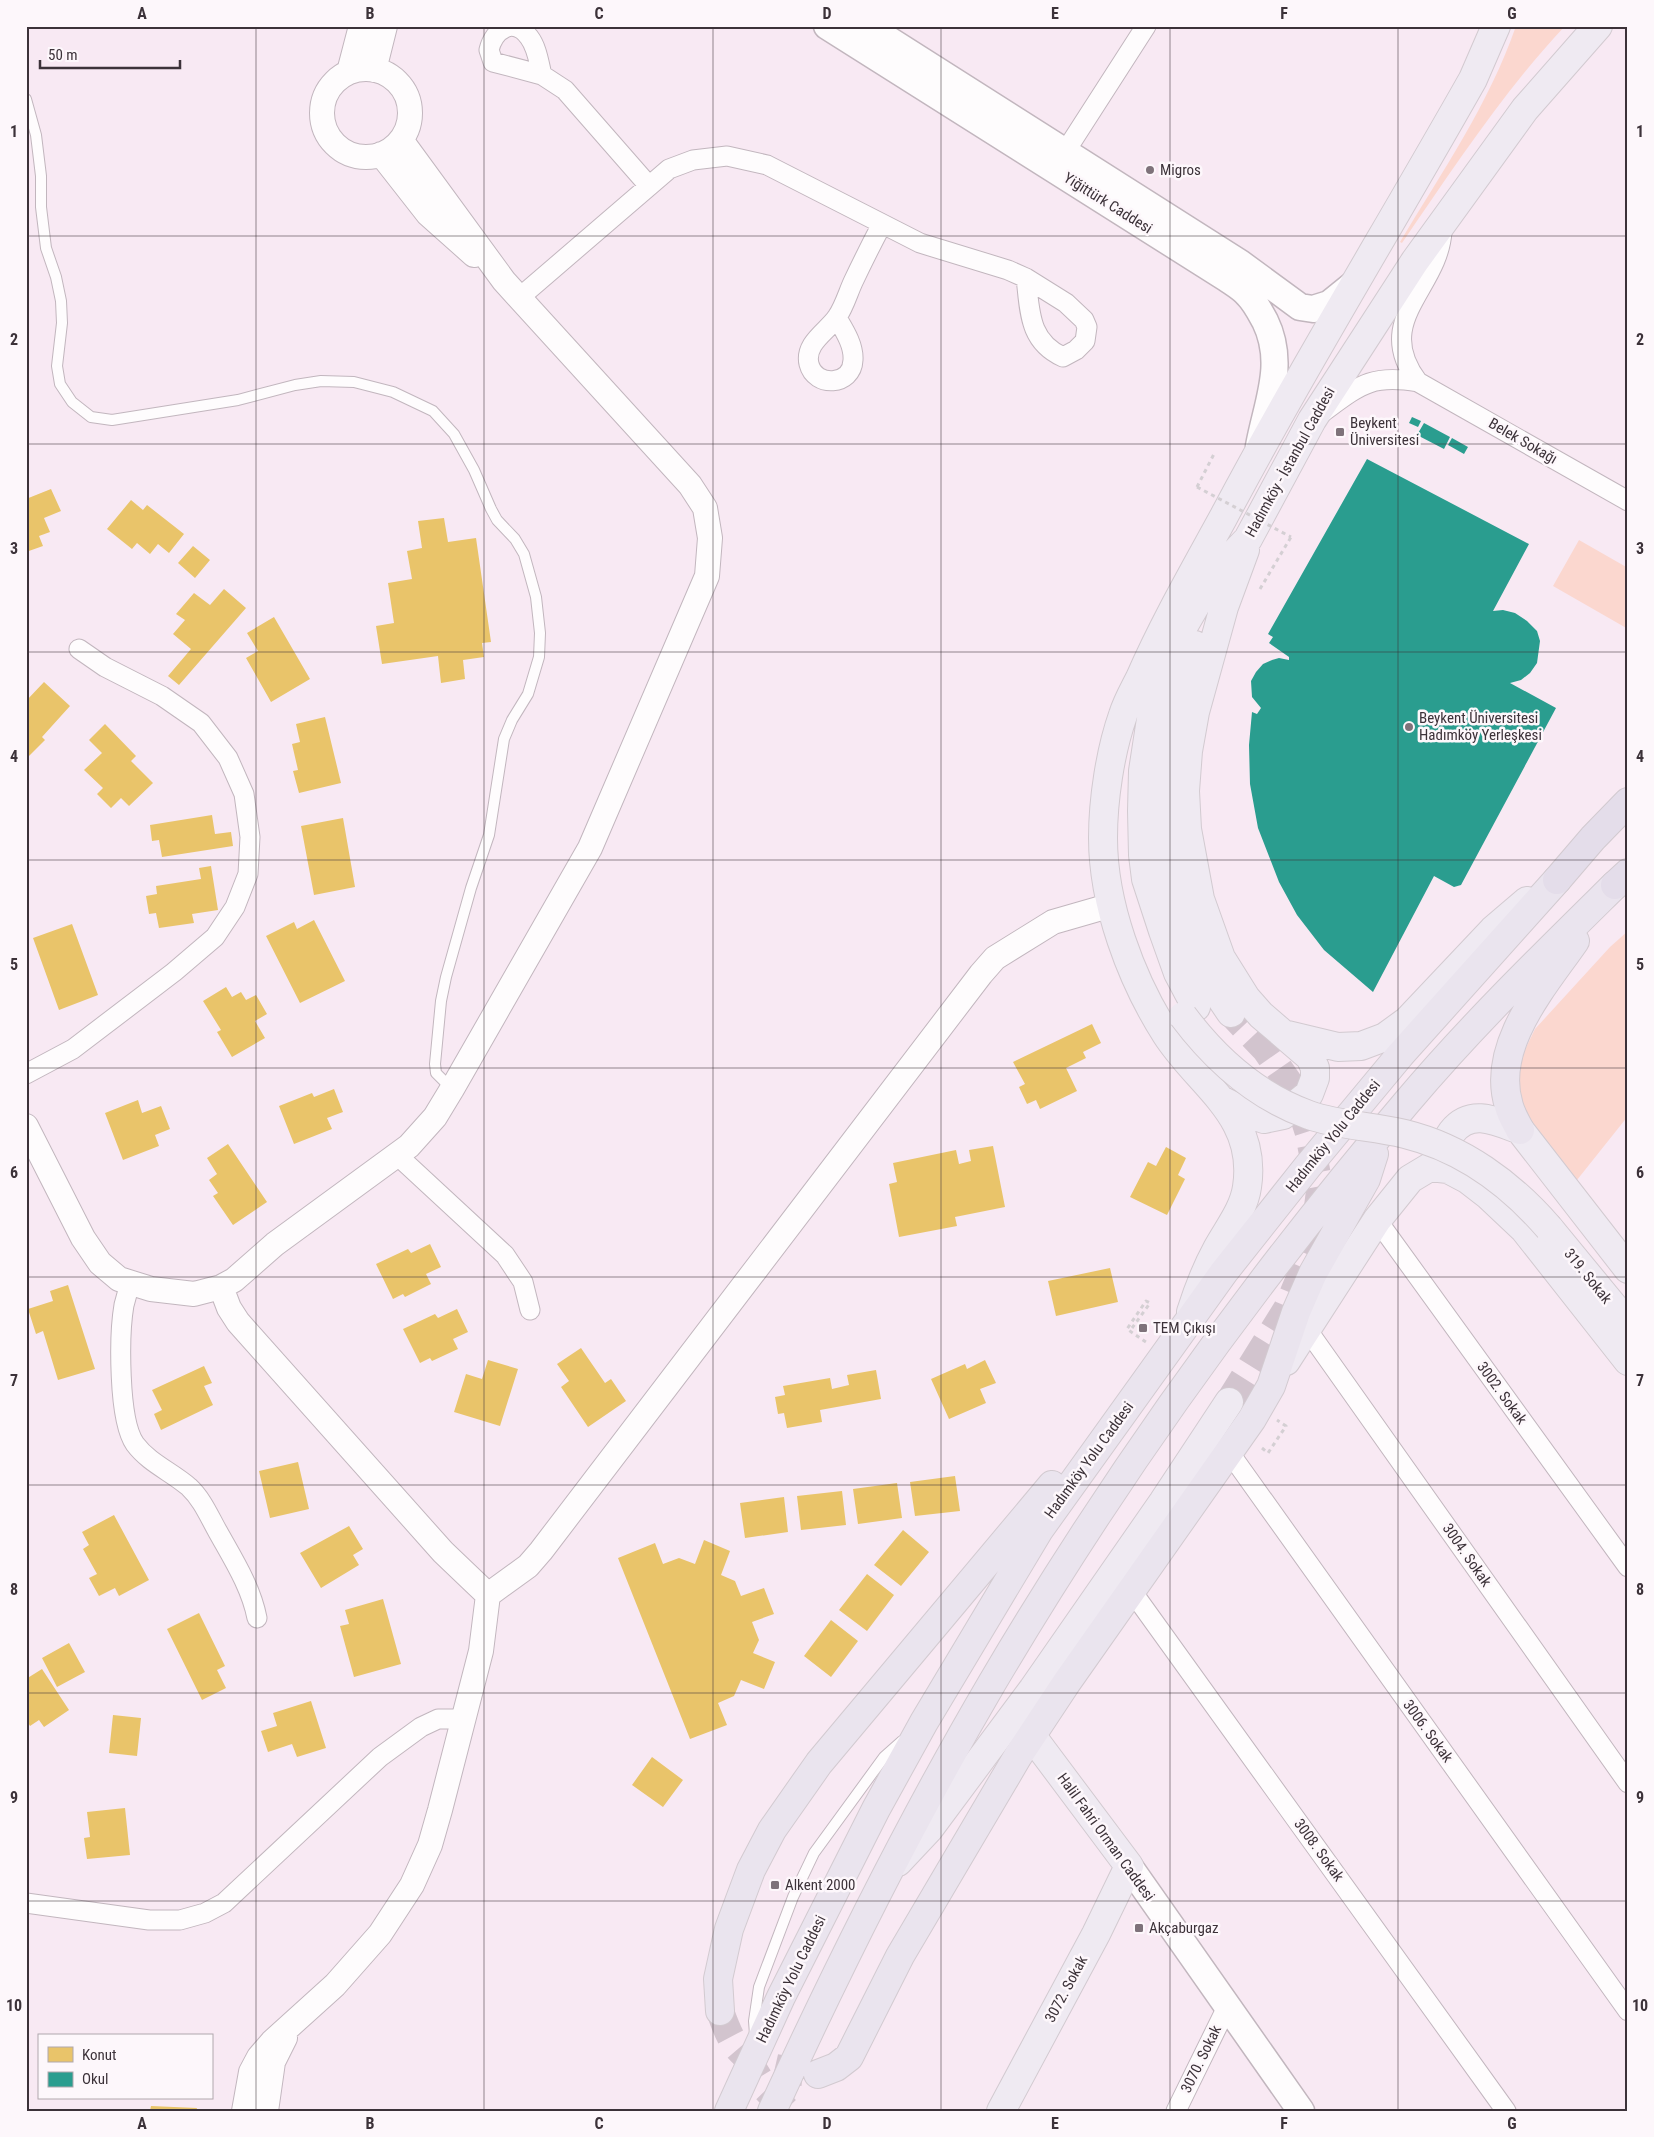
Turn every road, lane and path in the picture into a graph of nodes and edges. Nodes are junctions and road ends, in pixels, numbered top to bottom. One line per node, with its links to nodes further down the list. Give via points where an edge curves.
1 (361, 26): 11 (street)
2 (385, 26): 10 (street)
3 (827, 26): 25 (main road, Yiğittürk Caddesi, via 1226,278 1248,295)
4 (867, 26): 15 (main road, Yiğittürk Caddesi)
5 (1146, 26): 15 (street)
6 (1496, 26): 21 (main road, Hadımköy - İstanbul Caddesi, via 1473,79)
7 (1588, 26): 9 (main road)
8 (1598, 26): 9 (main road, Hadımköy - İstanbul Caddesi)
9 (1573, 55): 19 (main road, Hadımköy - İstanbul Caddesi, via 1525,109)
10 (374, 70): 11 (street); 14 (street, via 394,79 404,90 410,118)
11 (349, 72): 16 (street, via 332,85 324,98 323,128 330,141 342,151 356,157 371,158)
12 (542, 75): 17 (street, via 564,90)
13 (26, 99): 43 (lane, via 42,176 41,207 46,248 61,301 57,366 60,384 72,402 91,417 112,420 238,400 321,381 354,382 393,392 433,411 454,434 497,520 524,554 536,597 539,657 528,694 504,739 489,835 444,985 435,1064 436,1074)
14 (401, 140): 16 (street); 22 (street)
15 (1065, 152): 23 (main road, Yiğittürk Caddesi, via 1240,263)
16 (382, 154): 22 (street, via 428,214)
17 (648, 186): 18 (street, via 669,169 693,160 727,156 767,165); 22 (street)
18 (882, 224): 20 (street, via 920,243); 24 (street)
19 (1442, 224): 26 (street, Belek Sokağı, via 1441,244 1409,308 1401,334 1407,367); 27 (main road, Hadımköy - İstanbul Caddesi)
20 (1026, 278)
21 (1356, 282): 23 (main road, Yiğittürk Caddesi, via 1329,304 1312,309 1300,307); 28 (main road, Hadımköy - İstanbul Caddesi)
22 (511, 289): 43 (street, via 690,485 705,508 710,538 707,576 590,848)
23 (1289, 299): 25 (main road, via 1289,313 1284,318 1277,322)
24 (837, 318)
25 (1264, 321): 28 (main road, Yiğittürk Caddesi, via 1271,333 1276,367)
26 (1418, 382): 27 (street, Belek Sokağı, via 1398,378 1370,381 1350,391); 30 (street, Belek Sokağı)
27 (1312, 420): 31 (main road, Hadımköy - İstanbul Caddesi)
28 (1258, 451): 34 (main road, Hadımköy - İstanbul Caddesi)
29 (1215, 452): 32 (path, bridge, via 1197,487 1291,537)
30 (1628, 501)
31 (1248, 538): 39 (main road, Hadımköy - İstanbul Caddesi, via 1206,587 1179,634 1153,706 1143,771 1146,879); 40 (main road, via 1208,607 1175,703 1162,783 1165,859 1174,895 1202,965); 41 (main road, via 1224,607 1195,712 1185,791 1187,829 1200,899 1221,958 1246,998)
32 (1260, 589)
33 (79, 649): 42 (street, via 105,667 162,696 201,723 228,758 244,794 250,837 248,874 235,907 215,937 73,1049)
34 (1136, 685): 38 (main road, via 1123,715 1112,757 1105,811 1105,872); 39 (main road, Hadımköy - İstanbul Caddesi, via 1136,731 1128,787 1128,844 1136,895 1153,950)
35 (1628, 802): 37 (highway)
36 (1622, 879): 46 (highway, via 1534,998 1513,1041 1506,1065 1505,1087); 47 (highway, via 1490,1009)
37 (1557, 880): 41 (main road, via 1493,930 1407,1021 1385,1036 1361,1046 1338,1047); 57 (highway, Hadımköy Yolu Caddesi, via 1401,1054 1224,1272)
38 (1112, 905): 44 (main road, via 1147,1002 1168,1037); 70 (street, via 1053,922 996,958 986,968 541,1551 517,1575)
39 (1190, 1011): 51 (main road, via 1259,1074 1320,1102 1386,1114 1455,1134 1488,1153 1534,1188)
40 (1232, 1013)
41 (1279, 1033): 44 (main road, via 1310,1057 1315,1078 1309,1094 1283,1115 1264,1119)
42 (26, 1074)
43 (452, 1089): 48 (street, via 435,1117)
44 (1220, 1100): 57 (main road, via 1241,1131 1247,1151 1247,1187 1243,1202 1199,1286)
45 (26, 1126): 53 (street, via 82,1238 100,1263 119,1279)
46 (1520, 1130): 49 (main road, via 1476,1118 1459,1123 1447,1139 1444,1155); 52 (main road)
47 (1376, 1140): 62 (highway, via 1366,1179 1313,1273); 76 (highway, via 1306,1225 1180,1394 1061,1570 987,1693)
48 (397, 1155): 54 (street); 56 (street, via 505,1255 523,1282)
49 (1448, 1168): 50 (main road, via 1430,1167 1410,1179); 61 (main road, via 1490,1196 1524,1229)
50 (1377, 1220): 60 (main road); 68 (street, 3002. Sokak)
51 (1555, 1223): 55 (main road, 319. Sokak); 58 (main road, 319. Sokak)
52 (1628, 1269)
53 (130, 1283): 54 (street, via 194,1294); 71 (street, via 121,1339 126,1421 135,1444 154,1463 190,1488 202,1502 243,1578)
54 (221, 1287): 70 (street, via 238,1322 443,1552)
55 (1628, 1300)
56 (530, 1310)
57 (1187, 1324): 65 (highway, Hadımköy Yolu Caddesi)
58 (1628, 1324)
59 (1129, 1328): 59 (path, via 1150,1303 1146,1301)
60 (1306, 1328): 62 (main road); 74 (street, 3004. Sokak)
61 (1628, 1361)
62 (1271, 1386): 67 (highway)
63 (1229, 1402): 76 (main road, via 1033,1690 929,1829)
64 (1286, 1426): 66 (path, via 1268,1453 1261,1449)
65 (1107, 1436): 79 (highway, via 1068,1468 1024,1516 793,1798 751,1870 729,1929 718,1979); 85 (highway, Hadımköy Yolu Caddesi, via 1039,1530 924,1722 839,1880)
66 (1266, 1440)
67 (1229, 1452): 69 (highway); 80 (street, 3006. Sokak)
68 (1628, 1567)
69 (1131, 1590): 73 (highway); 90 (street, 3008. Sokak)
70 (488, 1595): 72 (street, via 481,1651)
71 (257, 1618)
72 (464, 1719): 77 (street, via 438,1719 421,1727 380,1757 224,1903 205,1913 180,1920 149,1920); 81 (street, via 430,1845 412,1886 380,1934 335,1985)
73 (1032, 1735): 75 (main road, Halil Fahri Orman Caddesi); 82 (highway, via 900,1956 849,2057 836,2067)
74 (1628, 1783)
75 (1129, 1866): 78 (main road, Halil Fahri Orman Caddesi); 87 (main road, 3072. Sokak)
76 (886, 1876): 86 (highway)
77 (26, 1903)
78 (1227, 2007): 88 (street, 3070. Sokak); 89 (main road, Halil Fahri Orman Caddesi)
79 (720, 2010)
80 (1628, 2011)
81 (293, 2024): 83 (street, via 259,2057 251,2072); 84 (street, via 273,2062)
82 (818, 2074)
83 (244, 2111)
84 (266, 2111)
85 (729, 2111)
86 (772, 2111)
87 (1001, 2111)
88 (1176, 2111)
89 (1301, 2111)
90 (1506, 2111)

